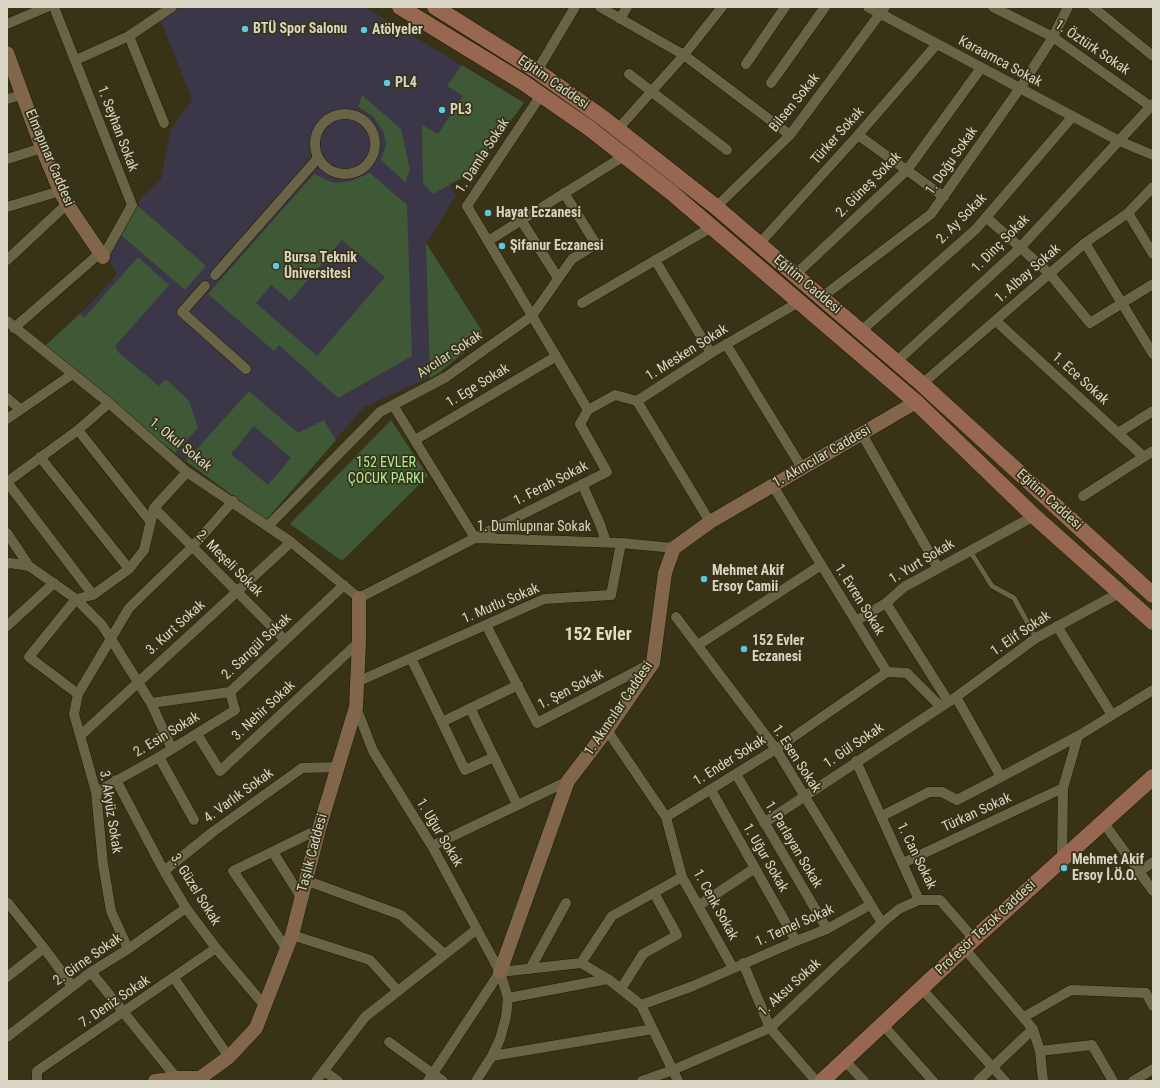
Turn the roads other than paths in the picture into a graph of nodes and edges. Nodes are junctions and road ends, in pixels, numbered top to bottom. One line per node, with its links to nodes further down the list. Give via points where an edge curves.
1 (47, 7): 18 (street)
2 (54, 7): 25 (street, 1. Seyhan Sokak)
3 (172, 7): 19 (street)
4 (400, 7): 34 (main road, Eğitim Caddesi)
5 (435, 7): 28 (main road, Eğitim Caddesi)
6 (575, 7): 28 (street)
7 (600, 7): 17 (street)
8 (626, 7): 17 (street)
9 (722, 7): 23 (street)
10 (785, 7): 26 (street)
11 (825, 7): 30 (street)
12 (868, 7): 16 (street, Karaamca Sokak)
13 (993, 7): 20 (street, 1. Öztürk Sokak)
14 (1068, 7): 20 (street, 1. Doğu Sokak)
15 (1093, 7): 24 (street)
16 (884, 10): 21 (street, Karaamca Sokak); 40 (street, Bilsen Sokak)
17 (620, 19): 23 (street)
18 (7, 24)
19 (129, 36): 25 (street); 38 (street)
20 (1053, 37): 31 (street, 1. Doğu Sokak); 36 (street, 1. Öztürk Sokak)
21 (937, 44): 27 (street, Karaamca Sokak); 41 (street, Türker Sokak)
22 (7, 53): 33 (street, Elmapınar Caddesi)
23 (684, 55): 32 (street); 40 (street)
24 (1153, 56)
25 (76, 60): 66 (street, 1. Seyhan Sokak, via 132,205)
26 (746, 64)
27 (981, 68): 31 (street, Karaamca Sokak); 49 (street, 2. Güneş Sokak)
28 (537, 70): 39 (main road, Eğitim Caddesi)
29 (629, 74): 32 (street)
30 (771, 83)
31 (1020, 88): 37 (street, Karaamca Sokak); 53 (street, 1. Doğu Sokak)
32 (652, 92): 39 (street); 44 (street)
33 (22, 94): 35 (street); 43 (street, Elmapınar Caddesi)
34 (541, 95): 46 (main road, Eğitim Caddesi); 61 (street, 1. Damla Sokak, via 467,206)
35 (7, 99)
36 (1152, 105): 42 (street, 1. Dinç Sokak)
37 (1073, 116): 42 (street, Karaamca Sokak); 58 (street, 2. Ay Sokak)
38 (164, 123)
39 (618, 129): 56 (main road, Eğitim Caddesi)
40 (790, 135): 56 (street, Bilsen Sokak)
41 (858, 135): 49 (street); 63 (street, Türker Sokak)
42 (1119, 141): 45 (street, Karaamca Sokak); 64 (street, 1. Dinç Sokak)
43 (42, 148): 47 (street); 51 (street, Elmapınar Caddesi)
44 (727, 150)
45 (1153, 155)
46 (624, 156): 52 (street); 60 (main road, Eğitim Caddesi)
47 (7, 158)
48 (318, 158): 48 (street, via 333,172 343,174 363,169 370,162 375,148 374,133 365,122 352,114 333,116 319,129 315,144); 69 (street)
49 (907, 170): 53 (street); 71 (street, 2. Güneş Sokak)
50 (1153, 187): 57 (street, 1. Albay Sokak)
51 (60, 191): 54 (street, Elmapınar Caddesi); 55 (street)
52 (564, 193): 59 (street); 72 (street, Avcılar Sokak, via 596,244 572,259)
53 (944, 197): 75 (street, 1. Doğu Sokak, via 931,214)
54 (67, 204): 66 (street, Elmapınar Caddesi); 67 (street)
55 (7, 206)
56 (716, 207): 63 (main road, Eğitim Caddesi)
57 (1128, 213): 62 (street, 1. Albay Sokak); 65 (street)
58 (986, 218): 64 (street); 82 (street, 2. Ay Sokak, via 976,230)
59 (521, 220): 61 (street); 72 (street)
60 (712, 227): 68 (street); 76 (main road, Eğitim Caddesi)
61 (488, 241): 79 (street, 1. Damla Sokak)
62 (1085, 243): 70 (street, 1. Albay Sokak); 78 (street)
63 (759, 244): 71 (main road, Eğitim Caddesi)
64 (1020, 247): 70 (street); 87 (street, 1. Dinç Sokak)
65 (1153, 254)
66 (101, 255): 81 (street)
67 (7, 260)
68 (655, 260): 77 (street); 84 (street)
69 (215, 274)
70 (1050, 274): 78 (street, via 1090,323); 80 (street, 1. Albay Sokak)
71 (795, 275): 75 (main road, Eğitim Caddesi)
72 (558, 278): 79 (street, Avcılar Sokak)
73 (1153, 284): 78 (street)
74 (205, 286): 88 (street, via 182,312)
75 (822, 297): 82 (main road, Eğitim Caddesi)
76 (799, 302): 83 (street, 1. Mesken Sokak); 93 (main road, Eğitim Caddesi)
77 (582, 303)
78 (1122, 303): 85 (street)
79 (532, 316): 86 (street); 95 (street, Avcılar Sokak, via 446,377)
80 (996, 322): 90 (street, 1. Albay Sokak); 101 (street, 1. Ece Sokak)
81 (11, 325): 89 (street, 1. Okul Sokak)
82 (861, 331): 87 (main road, Eğitim Caddesi)
83 (726, 344): 84 (street, 1. Mesken Sokak); 107 (street)
84 (711, 353): 92 (street, 1. Mesken Sokak)
85 (1153, 354)
86 (555, 356): 97 (street); 103 (street, 1. Ege Sokak)
87 (896, 362): 90 (main road, Eğitim Caddesi)
88 (246, 369)
89 (72, 374): 94 (street, 1. Okul Sokak); 96 (street)
90 (922, 384): 137 (main road, Eğitim Caddesi)
91 (7, 398): 96 (street)
92 (637, 401): 97 (street, via 615,395); 117 (street)
93 (916, 402): 102 (street, 1. Akıncılar Caddesi); 115 (main road, Eğitim Caddesi)
94 (110, 403): 100 (street); 108 (street, 1. Okul Sokak)
95 (393, 405): 103 (street); 118 (street, Avcılar Sokak, via 380,412)
96 (20, 409): 99 (street)
97 (588, 410): 110 (street, 1. Ferah Sokak, via 580,424 607,472)
98 (1153, 411): 101 (street)
99 (7, 418)
100 (78, 430): 106 (street); 116 (street)
101 (1118, 432): 105 (street, 1. Ece Sokak)
102 (862, 434): 107 (street, 1. Akıncılar Caddesi); 130 (street)
103 (415, 440): 120 (street)
104 (1153, 451): 105 (street)
105 (1144, 457): 112 (street)
106 (40, 458): 109 (street); 131 (street)
107 (802, 468): 111 (street, 1. Akıncılar Caddesi)
108 (187, 472): 113 (street, 1. Okul Sokak); 114 (street)
109 (7, 482): 136 (street)
110 (582, 484): 120 (street, 1. Ferah Sokak); 122 (street)
111 (773, 486): 117 (street, 1. Akıncılar Caddesi); 128 (street, 1. Evren Sokak)
112 (1083, 496)
113 (233, 501): 118 (street, 1. Okul Sokak); 124 (street, 3. Akyüz Sokak)
114 (154, 508): 116 (street); 124 (street, 2. Meşeli Sokak)
115 (1034, 516): 126 (street, 1. Yurt Sokak); 135 (main road, Eğitim Caddesi)
116 (150, 521): 131 (street, via 144,550)
117 (710, 522): 125 (street, 1. Akıncılar Caddesi)
118 (268, 526): 121 (street, 1. Okul Sokak)
119 (7, 533): 129 (street)
120 (475, 538): 122 (street, 1. Dumlupınar Sokak); 138 (street, 1. Dumlupınar Sokak)
121 (290, 542): 133 (street, 1. Okul Sokak); 134 (street, 3. Kurt Sokak)
122 (606, 542): 123 (street, 1. Dumlupınar Sokak)
123 (621, 543): 125 (street, 1. Dumlupınar Sokak); 144 (street, 1. Mutlu Sokak, via 611,595 544,599)
124 (192, 547): 134 (street, 2. Meşeli Sokak); 147 (street, 3. Akyüz Sokak, via 129,608)
125 (674, 548): 153 (street, 1. Akıncılar Caddesi, via 665,572)
126 (970, 551): 130 (street, 1. Yurt Sokak); 148 (lane, via 992,586 1014,598)
127 (7, 564): 129 (street)
128 (821, 565): 142 (street, 1. Evren Sokak); 151 (street)
129 (29, 566): 132 (street)
130 (938, 568): 140 (street, 1. Yurt Sokak, via 904,587)
131 (129, 569): 136 (street)
132 (54, 583): 139 (street); 145 (street)
133 (344, 585): 138 (street, 1. Okul Sokak); 149 (street, 2. Sarıgül Sokak)
134 (237, 592): 149 (street, 2. Meşeli Sokak); 155 (street, 3. Kurt Sokak)
135 (1121, 592): 143 (main road, Eğitim Caddesi); 146 (street, 1. Elif Sokak)
136 (93, 595): 139 (street)
137 (1153, 596)
138 (359, 598): 150 (street, Taşlık Caddesi)
139 (76, 599): 147 (street); 160 (street, via 29,657)
140 (886, 603): 142 (street); 161 (street, 1. Yurt Sokak)
141 (676, 617): 151 (street, 1. Esen Sokak)
142 (856, 621): 154 (street, 1. Evren Sokak)
143 (1153, 622)
144 (486, 625): 152 (street, 1. Mutlu Sokak); 157 (street, 1. Şen Sokak)
145 (7, 626)
146 (1057, 626): 148 (street, 1. Elif Sokak); 165 (street)
147 (111, 638): 155 (street); 160 (street, 3. Akyüz Sokak)
148 (1036, 638): 161 (street, 1. Elif Sokak)
149 (285, 640): 159 (street, 2. Sarıgül Sokak)
150 (359, 642): 156 (street, Taşlık Caddesi); 168 (street, 3. Nehir Sokak, via 220,771)
151 (698, 645): 172 (street, 1. Esen Sokak)
152 (411, 658): 156 (street, 1. Mutlu Sokak); 166 (street)
153 (652, 663): 157 (street, 1. Şen Sokak, via 537,723); 167 (street, 1. Akıncılar Caddesi)
154 (887, 672): 161 (street, via 907,673); 172 (street, 1. Ender Sokak)
155 (137, 681): 162 (street); 169 (street, 3. Kurt Sokak)
156 (358, 682): 163 (street, Taşlık Caddesi)
157 (518, 685): 164 (street)
158 (1153, 690): 165 (street)
159 (230, 692): 162 (street, 2. Sarıgül Sokak); 168 (street, 2. Esin Sokak, via 235,710)
160 (78, 694): 169 (street, 3. Akyüz Sokak, via 74,714)
161 (948, 701): 175 (street, 1. Gül Sokak); 178 (street)
162 (151, 703): 171 (street)
163 (356, 707): 176 (street, Taşlık Caddesi); 193 (street, 1. Uğur Sokak, via 373,751)
164 (470, 708): 166 (street); 174 (street)
165 (1112, 715): 170 (street)
166 (442, 722): 174 (street, via 465,770)
167 (607, 730): 181 (street, 1. Akıncılar Caddesi); 188 (street, 1. Cenk Sokak)
168 (197, 734): 171 (street, 2. Esin Sokak)
169 (80, 735): 184 (street, 3. Akyüz Sokak)
170 (1078, 736): 178 (street); 182 (street)
171 (172, 749): 173 (street, 2. Esin Sokak)
172 (776, 749): 177 (street, 1. Ender Sokak); 185 (street, 1. Esen Sokak)
173 (159, 757): 180 (street, 2. Esin Sokak); 189 (street)
174 (494, 757): 186 (street)
175 (856, 761): 185 (street, 1. Gül Sokak); 187 (street, 1. Can Sokak)
176 (338, 767): 192 (street, Taşlık Caddesi); 199 (street, 4. Varlık Sokak, via 302,768 214,831)
177 (736, 774): 183 (street, 1. Ender Sokak); 191 (street, 1. Parlayan Sokak)
178 (1001, 777): 187 (street, via 957,800 942,792 929,792)
179 (1153, 777): 190 (main road, Profesör Tezok Caddesi)
180 (116, 780): 184 (street, 2. Esin Sokak); 199 (street, 3. Güzel Sokak)
181 (568, 781): 186 (street); 228 (street, 1. Akıncılar Caddesi)
182 (1062, 788): 195 (street); 197 (street, Türkan Sokak)
183 (711, 790): 188 (street, 1. Ender Sokak); 198 (street, 1. Uğur Sokak)
184 (96, 792): 221 (street, 3. Akyüz Sokak, via 103,864 111,911)
185 (804, 796): 191 (street, 1. Gül Sokak); 209 (street, 1. Esen Sokak)
186 (517, 804): 193 (street)
187 (882, 816): 197 (street, 1. Can Sokak)
188 (666, 817): 201 (street, 1. Cenk Sokak)
189 (194, 820)
190 (1103, 822): 195 (main road, Profesör Tezok Caddesi); 200 (street)
191 (764, 823): 214 (street, 1. Parlayan Sokak)
192 (319, 829): 194 (street); 202 (street, Taşlık Caddesi)
193 (432, 846): 213 (street, 1. Uğur Sokak)
194 (273, 852): 205 (street); 220 (street, via 233,871)
195 (1062, 858): 217 (main road, Profesör Tezok Caddesi)
196 (1153, 862): 200 (street)
197 (903, 863): 206 (street, 1. Can Sokak)
198 (755, 868): 210 (street); 216 (street, 1. Uğur Sokak)
199 (164, 871): 211 (street, 3. Güzel Sokak)
200 (1139, 872): 203 (street)
201 (682, 877): 204 (street); 210 (street, 1. Cenk Sokak)
202 (305, 880): 205 (street, Taşlık Caddesi); 222 (street, via 401,915)
203 (1153, 891)
204 (654, 893): 223 (street, via 612,916); 234 (street, via 677,935 643,954)
205 (301, 897): 215 (street, Taşlık Caddesi)
206 (919, 900): 212 (street, 1. Aksu Sokak, via 899,909); 217 (street, 1. Can Sokak, via 940,900)
207 (8, 903): 218 (street)
208 (566, 903): 226 (street)
209 (870, 905): 212 (street, 1. Esen Sokak); 214 (street, 1. Temel Sokak)
210 (698, 906): 225 (street, 1. Cenk Sokak)
211 (186, 908): 219 (street, 3. Güzel Sokak); 221 (street, 2. Girne Sokak)
212 (882, 923): 243 (street, 1. Aksu Sokak)
213 (477, 929): 222 (street); 228 (street, 1. Uğur Sokak)
214 (827, 929): 216 (street, 1. Temel Sokak)
215 (292, 935): 220 (street, Taşlık Caddesi); 235 (street, via 370,960)
216 (796, 941): 224 (street, 1. Temel Sokak)
217 (969, 943): 233 (main road, Profesör Tezok Caddesi); 241 (street, 1. Can Sokak)
218 (44, 948): 229 (street); 232 (street)
219 (216, 948): 230 (street, 7. Deniz Sokak); 237 (street, 3. Güzel Sokak)
220 (286, 948): 237 (street, Taşlık Caddesi)
221 (128, 949): 227 (street, 2. Girne Sokak)
222 (444, 954): 235 (street)
223 (581, 963): 226 (street); 231 (street)
224 (743, 963): 225 (street, 1. Temel Sokak); 243 (street)
225 (733, 968): 238 (street, 1. Temel Sokak)
226 (530, 969): 228 (street)
227 (91, 972): 232 (street, 2. Girne Sokak); 240 (street)
228 (500, 972): 236 (street); 256 (street)
229 (7, 977)
230 (174, 978): 240 (street, 7. Deniz Sokak); 250 (street)
231 (608, 979): 234 (street); 236 (street)
232 (72, 986): 246 (street, 2. Girne Sokak)
233 (921, 988): 242 (main road, Profesör Tezok Caddesi); 252 (street)
234 (621, 989): 238 (street)
235 (398, 991): 255 (street, via 365,1018)
236 (508, 998): 249 (street, via 500,1039)
237 (264, 1005): 250 (street, Taşlık Caddesi, via 256,1028)
238 (641, 1005): 244 (street)
239 (1153, 1006): 241 (street, via 1146,993 1071,990)
240 (123, 1014): 257 (street); 259 (street, 7. Deniz Sokak, via 37,1071)
241 (1024, 1017): 245 (street, 1. Can Sokak)
242 (883, 1025): 251 (main road, Profesör Tezok Caddesi); 270 (street)
243 (770, 1028): 254 (street, 1. Aksu Sokak); 267 (street)
244 (653, 1029): 249 (street); 254 (street)
245 (1033, 1029): 248 (street, 1. Can Sokak); 252 (street)
246 (7, 1037)
247 (389, 1042): 256 (street)
248 (1040, 1051): 273 (street, 1. Can Sokak); 274 (street, via 1092,1045)
249 (492, 1056): 264 (street)
250 (228, 1057): 258 (street, Taşlık Caddesi)
251 (845, 1061): 268 (main road, Profesör Tezok Caddesi); 269 (street)
252 (993, 1067): 271 (street); 272 (street)
253 (1153, 1069): 275 (street)
254 (673, 1070): 265 (street, 1. Aksu Sokak); 266 (street)
255 (324, 1072): 261 (street); 262 (street)
256 (431, 1077): 263 (street)
257 (178, 1080): 258 (street); 260 (street)
258 (201, 1080)
259 (37, 1081)
260 (154, 1081)
261 (316, 1081)
262 (338, 1081)
263 (444, 1081)
264 (476, 1081)
265 (642, 1081)
266 (678, 1081)
267 (816, 1081)
268 (822, 1081)
269 (864, 1081)
270 (933, 1081)
271 (978, 1081)
272 (1005, 1081)
273 (1043, 1081)
274 (1113, 1081)
275 (1133, 1081)

